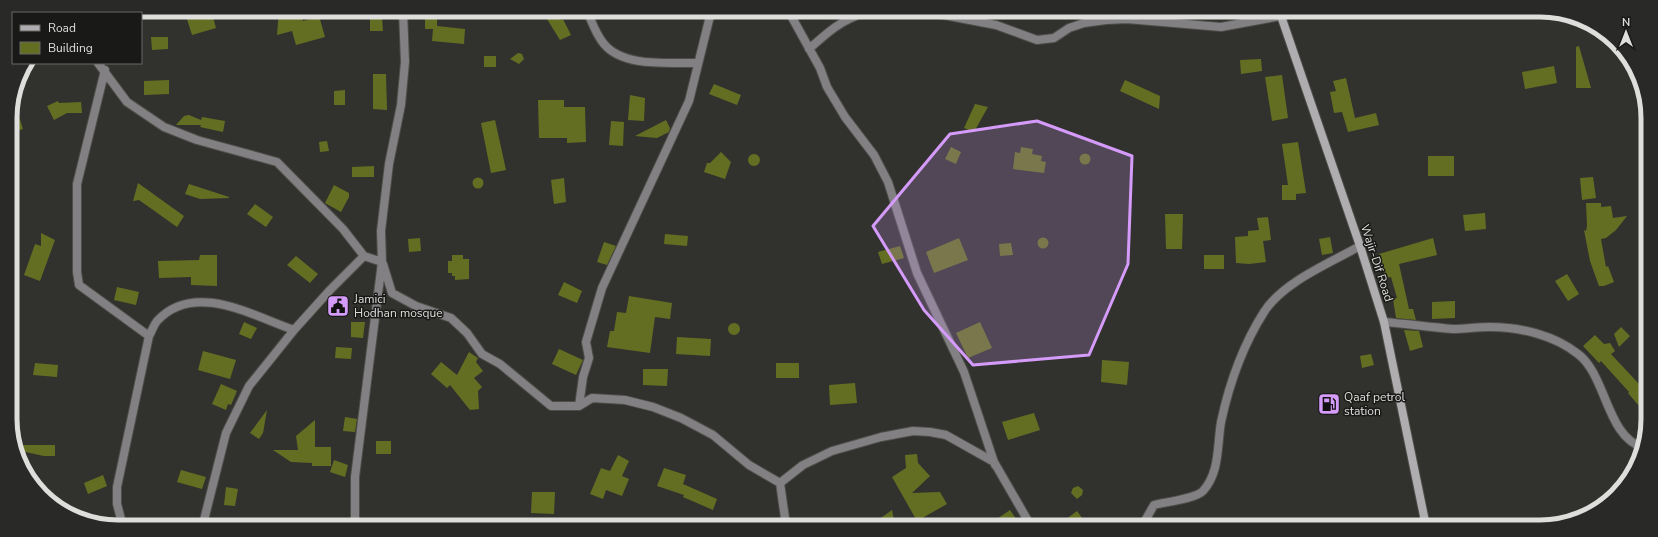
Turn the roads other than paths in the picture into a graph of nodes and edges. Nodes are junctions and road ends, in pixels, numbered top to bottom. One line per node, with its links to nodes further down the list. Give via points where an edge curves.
1 (402, 17): 15 (street, via 405,62 401,105 389,164 380,231)
2 (589, 17): 11 (street, via 604,44 615,54 636,61)
3 (710, 17): 11 (street)
4 (792, 17): 9 (street)
5 (850, 17): 9 (street)
6 (954, 17): 7 (street, via 996,25 1037,40 1054,38 1069,28 1084,23 1106,20 1127,19 1221,27)
7 (1270, 17)
8 (1281, 17): 13 (main road, Wajir-Dif Road)
9 (809, 49): 21 (street, via 827,87 845,117 874,155 888,182 917,273 964,372)
10 (99, 64): 12 (street)
11 (698, 64): 19 (street, via 689,101 602,288 586,342 589,358 582,377)
12 (105, 70): 14 (street, via 127,102 164,127 197,140 277,162 343,229); 18 (street, via 77,184 78,279 79,285)
13 (1360, 246): 16 (main road, Wajir-Dif Road); 28 (street, via 1287,287 1264,311 1232,381 1221,422 1214,474 1202,492 1191,498 1154,505)
14 (364, 256): 15 (street); 17 (street)
15 (382, 262): 19 (street, via 392,293 416,306 451,318 467,333 482,354 500,364 551,406); 25 (street, via 354,477)
16 (1384, 322): 20 (street, via 1455,329 1491,327 1548,336 1579,354 1596,377 1611,413 1624,434); 29 (main road, Wajir-Dif Road)
17 (294, 330): 18 (street, via 211,301 176,306 158,320); 24 (street, via 249,386 226,433)
18 (149, 336): 23 (street, via 117,487 117,504)
19 (579, 406): 22 (street, via 592,398 625,400 653,407 713,435 749,465)
20 (1637, 447)
21 (995, 465): 22 (street, via 946,435 913,431 832,451 803,465); 27 (street)
22 (780, 483): 26 (street)
23 (121, 520)
24 (203, 520)
25 (355, 520)
26 (785, 520)
27 (1027, 520)
28 (1145, 520)
29 (1425, 520)

